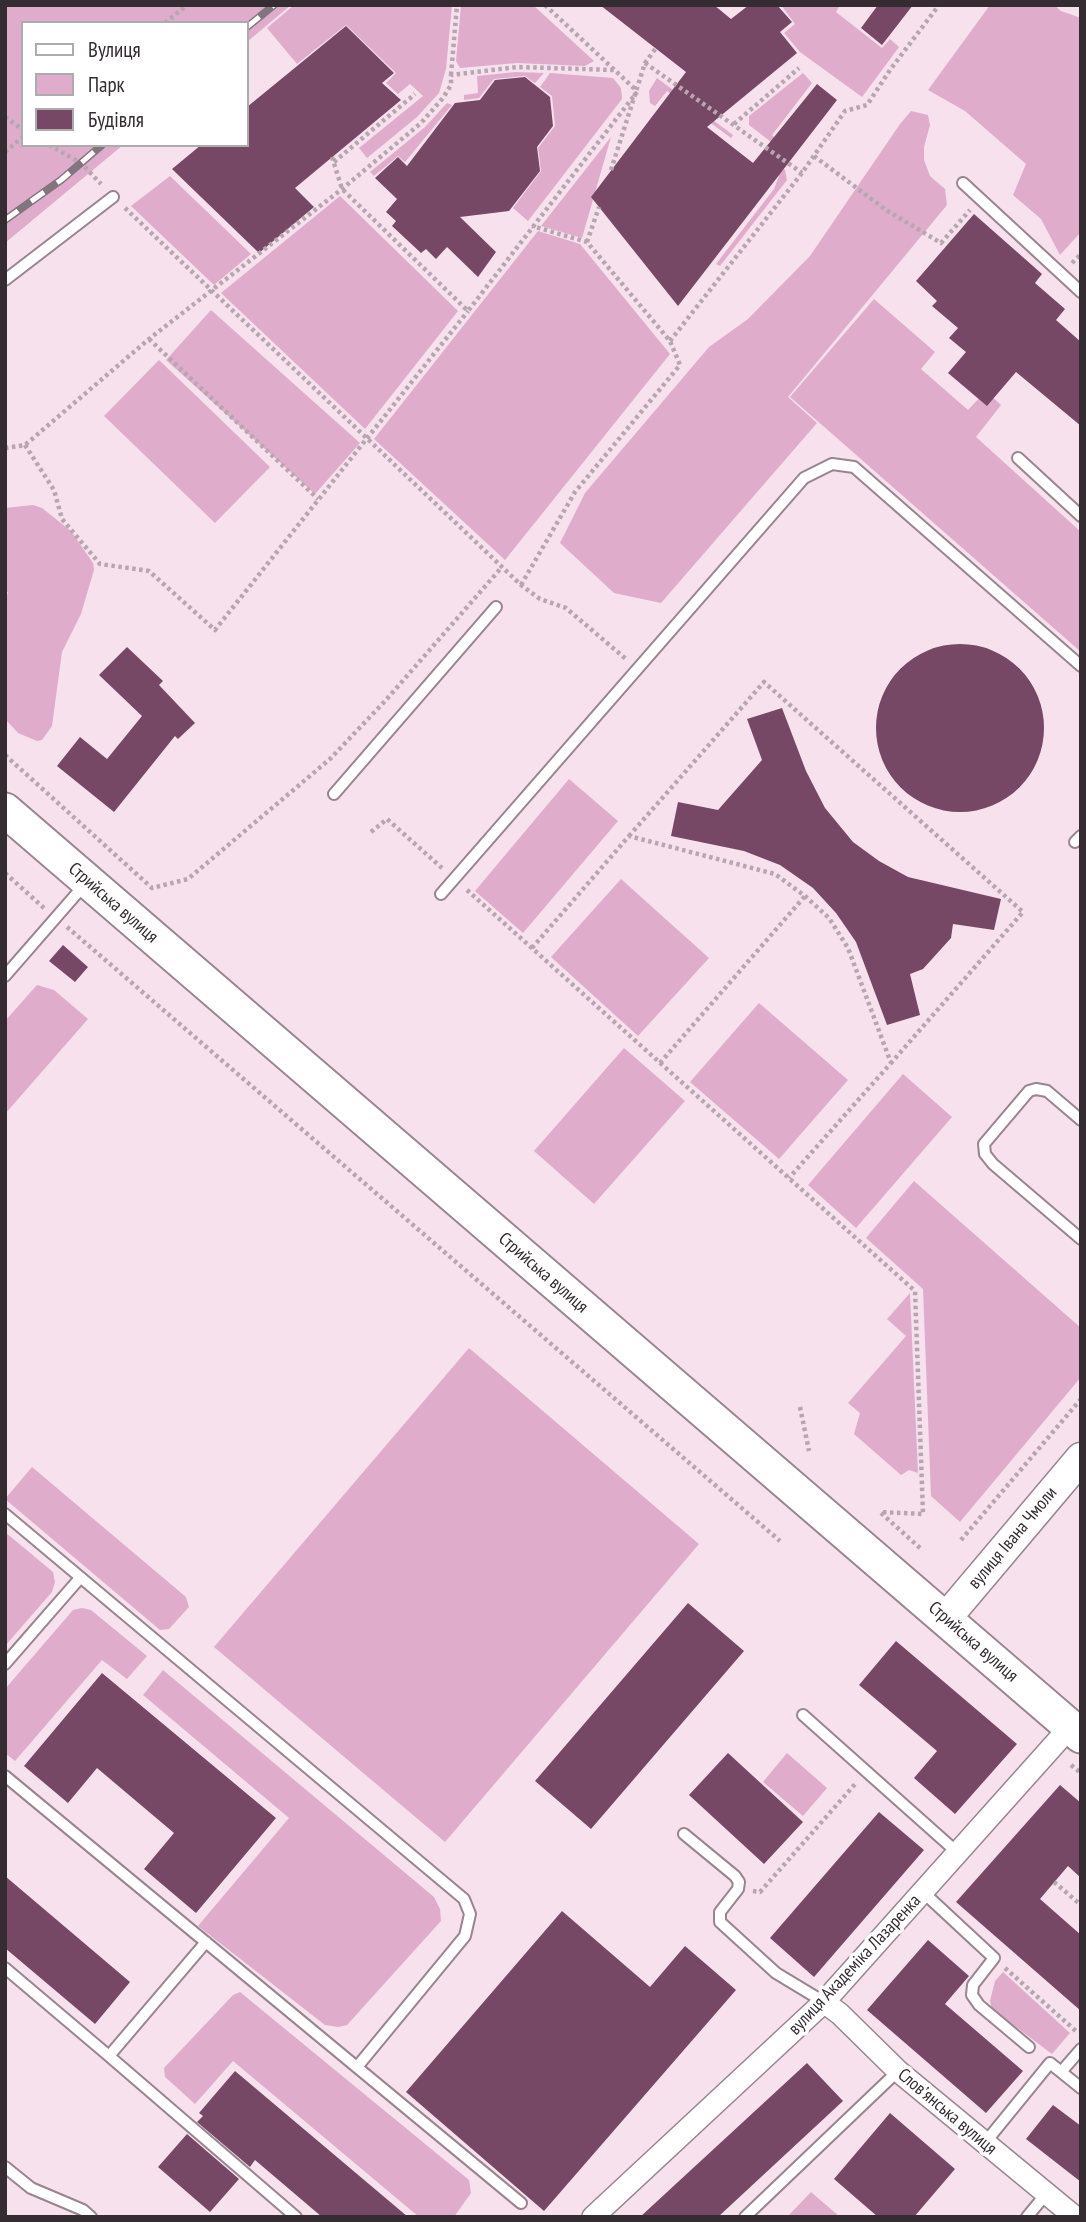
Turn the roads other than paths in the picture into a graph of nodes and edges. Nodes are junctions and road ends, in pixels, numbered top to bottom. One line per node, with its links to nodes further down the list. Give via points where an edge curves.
1 (963, 183): 4 (lane)
2 (113, 197): 3 (lane)
3 (5, 280)
4 (1081, 292)
5 (1018, 458): 6 (lane)
6 (1081, 516)
7 (496, 607): 9 (lane)
8 (1081, 666): 12 (lane, via 854,467 832,464 804,478)
9 (334, 794)
10 (5, 810): 11 (main road, Стрийська вулиця)
11 (88, 881): 13 (lane); 19 (main road, Стрийська вулиця)
12 (441, 894)
13 (5, 976)
14 (1081, 1120): 15 (lane, via 1047,1091 1036,1089 1029,1091 984,1144 993,1164)
15 (1081, 1239)
16 (1081, 1458): 19 (street, вулиця Івана Чмоли)
17 (5, 1514): 18 (lane)
18 (80, 1578): 20 (lane); 33 (lane, via 464,1899 470,1914 465,1936)
19 (946, 1618): 22 (main road, Стрийська вулиця)
20 (5, 1664)
21 (803, 1715): 25 (lane)
22 (1076, 1732): 25 (street, вулиця Академіка Лазаренка)
23 (5, 1776): 27 (lane)
24 (684, 1834): 29 (lane, via 738,1882 738,1889 720,1912 720,1922 776,1973)
25 (959, 1854): 26 (street, вулиця Академіка Лазаренка)
26 (923, 1892): 29 (street, вулиця Академіка Лазаренка); 30 (lane, via 994,1958 973,1985 972,1995)
27 (206, 1942): 32 (lane); 33 (lane)
28 (5, 1968): 32 (lane)
29 (824, 2002): 34 (street, Словʼянська вулиця); 43 (street, вулиця Академіка Лазаренка)
30 (1029, 2047)
31 (1081, 2049): 35 (lane)
32 (109, 2056): 42 (lane)
33 (357, 2067): 40 (lane)
34 (898, 2071): 37 (street, Словʼянська вулиця); 44 (lane)
35 (1061, 2072): 36 (lane); 37 (lane, via 1050,2063)
36 (1081, 2088)
37 (984, 2144): 39 (street, Словʼянська вулиця)
38 (5, 2166): 41 (lane, via 31,2188)
39 (1046, 2194): 45 (lane); 46 (street, Словʼянська вулиця)
40 (521, 2203)
41 (91, 2217)
42 (296, 2217)
43 (593, 2217)
44 (746, 2217)
45 (1027, 2217)
46 (1075, 2217)

